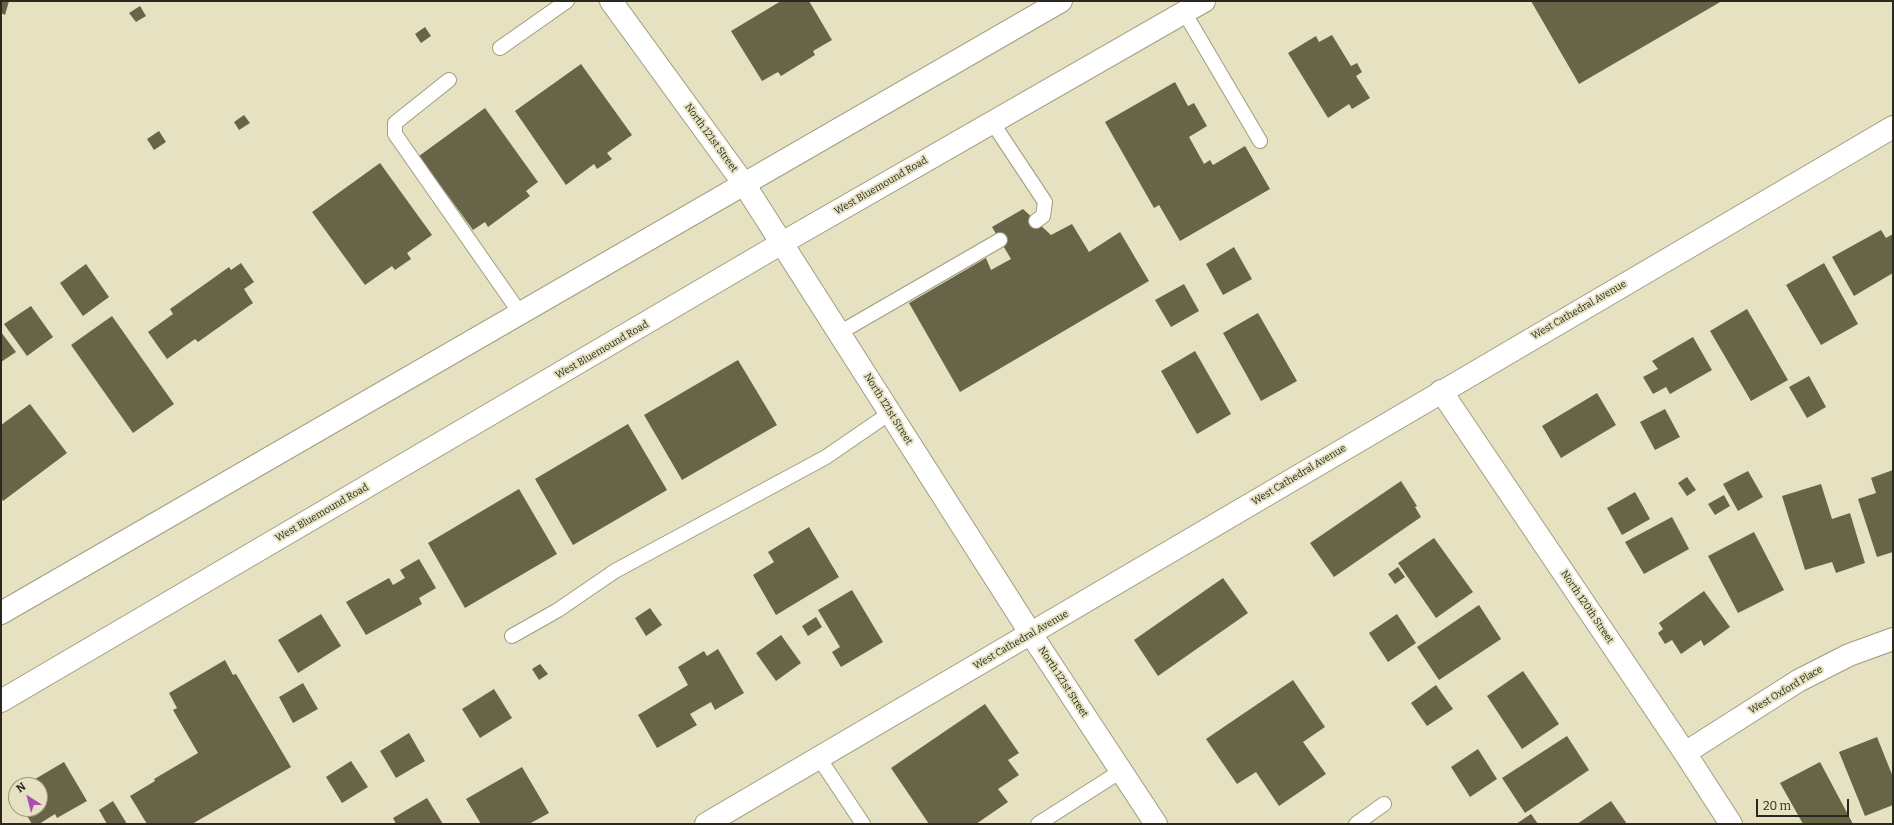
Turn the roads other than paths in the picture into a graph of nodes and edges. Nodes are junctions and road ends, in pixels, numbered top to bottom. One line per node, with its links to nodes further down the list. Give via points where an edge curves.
1 (567, 1): 6 (lane)
2 (611, 1): 11 (street, North 121st Street)
3 (1061, 1): 11 (street)
4 (1204, 1): 5 (street, West Bluemound Road)
5 (1184, 12): 8 (street, West Bluemound Road); 10 (lane)
6 (500, 48)
7 (449, 80): 15 (lane, via 395,123 395,134)
8 (992, 122): 12 (lane, via 1045,202 1043,216); 14 (street, West Bluemound Road)
9 (1893, 127): 17 (street, West Cathedral Avenue)
10 (1260, 141)
11 (744, 184): 14 (street, North 121st Street); 15 (street)
12 (1036, 221)
13 (1000, 240): 16 (lane)
14 (782, 243): 16 (street, North 121st Street); 23 (street, West Bluemound Road)
15 (520, 313): 19 (street)
16 (840, 333): 18 (street, North 121st Street)
17 (1441, 391): 20 (street, West Cathedral Avenue); 24 (street, North 120th Street)
18 (890, 413): 20 (street, North 121st Street); 21 (lane, via 826,457 615,570 558,610)
19 (1, 613)
20 (1031, 634): 25 (street, West Cathedral Avenue); 26 (street, North 121st Street)
21 (512, 636)
22 (1893, 639): 24 (street, West Oxford Place, via 1849,655 1798,681)
23 (1, 701)
24 (1685, 753): 33 (street, North 120th Street)
25 (819, 758): 28 (street, West Cathedral Avenue); 29 (lane)
26 (1121, 771): 30 (lane); 31 (street, North 121st Street)
27 (1384, 804): 32 (lane)
28 (706, 824)
29 (863, 824)
30 (1038, 824)
31 (1156, 824)
32 (1356, 824)
33 (1731, 824)

